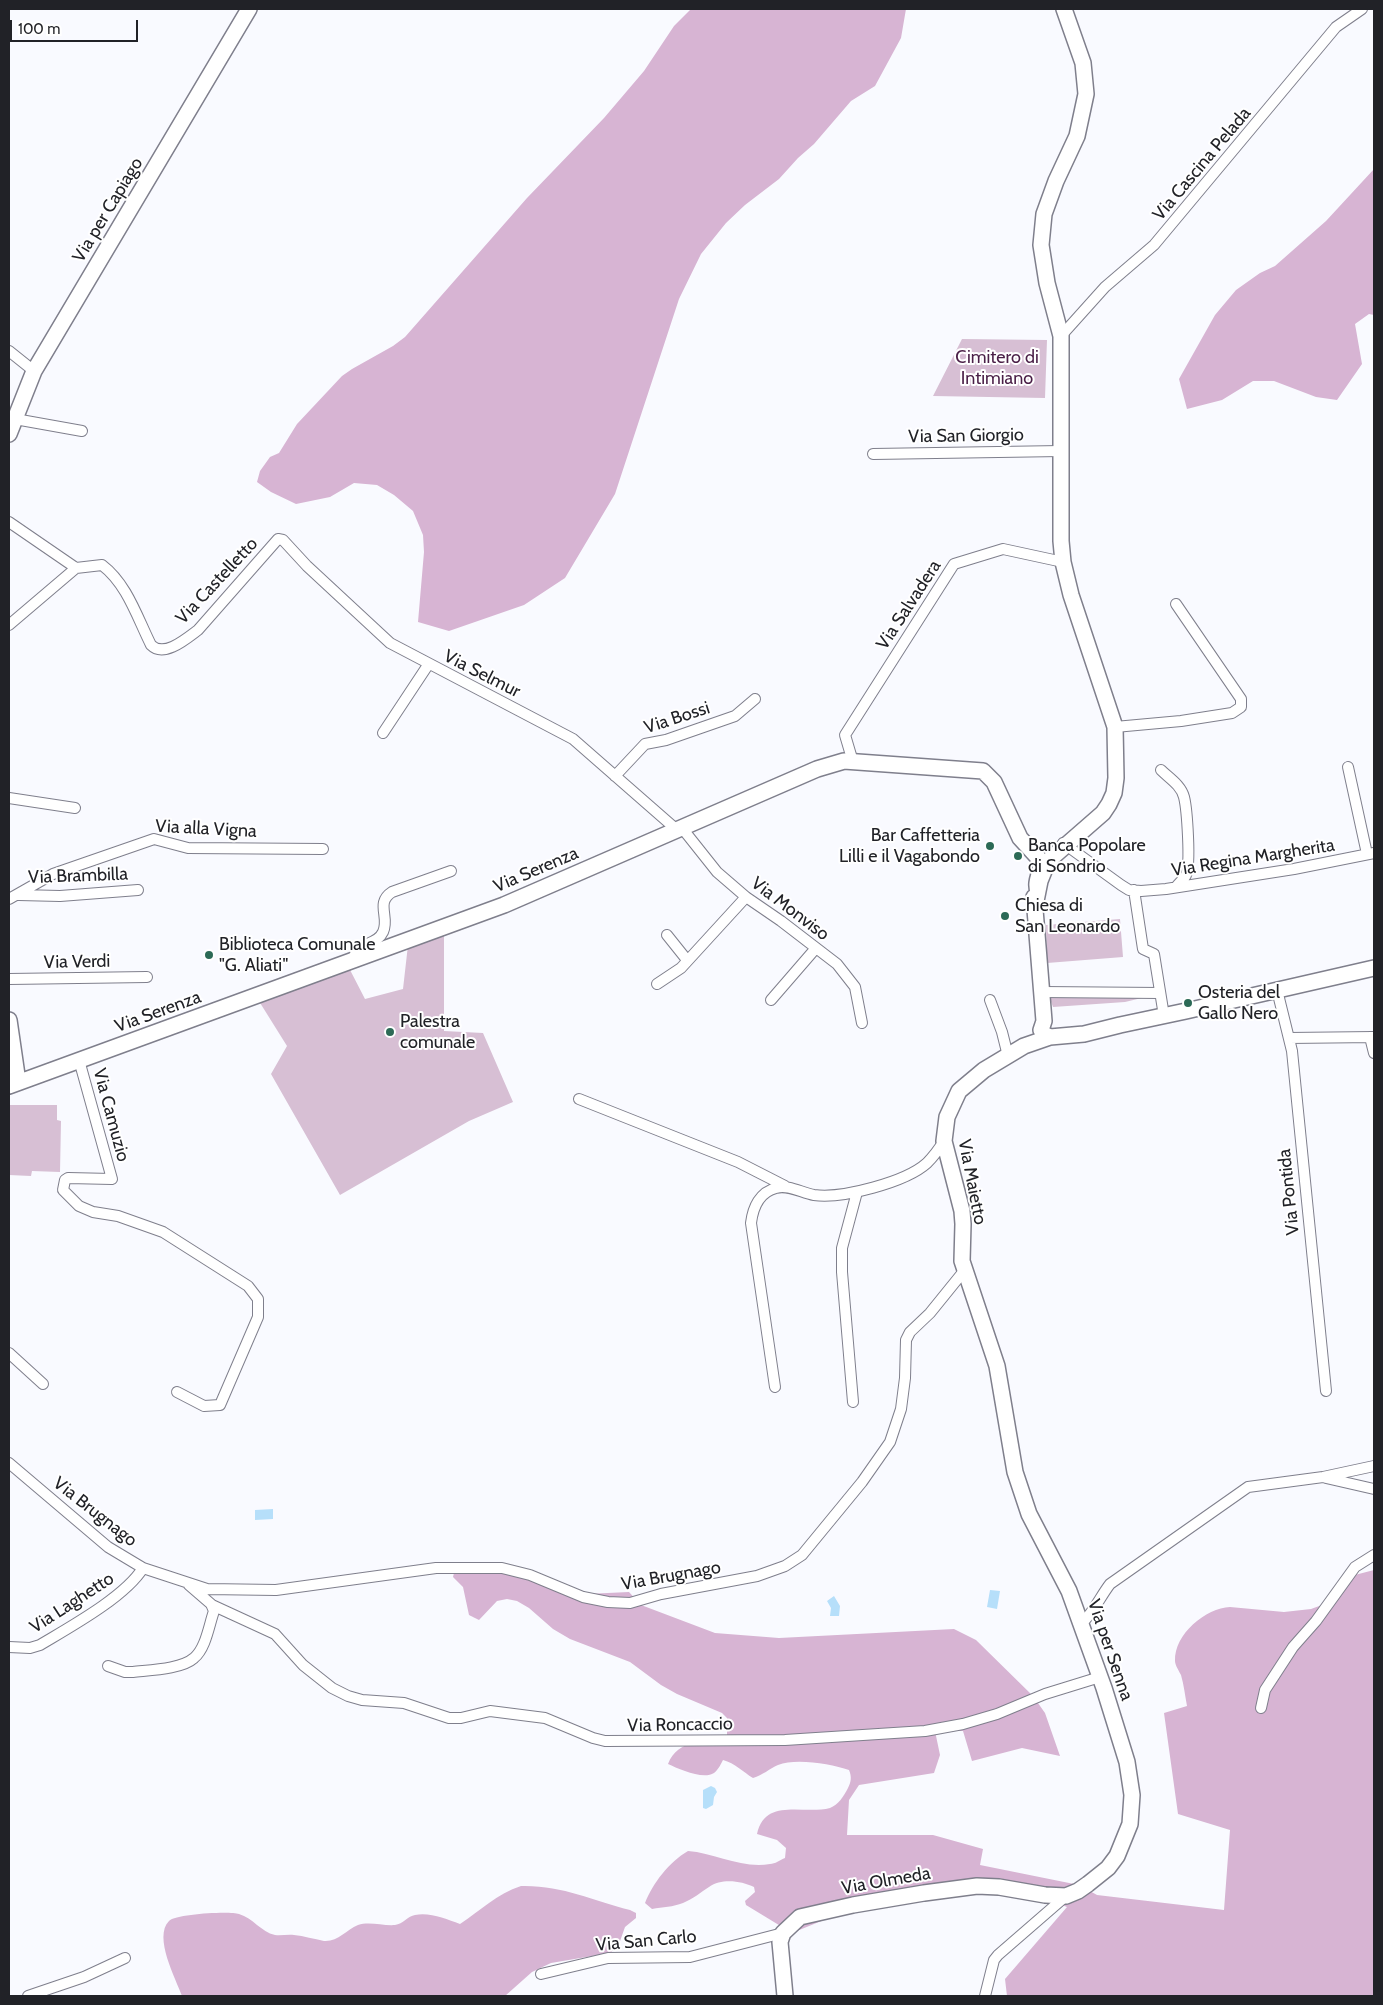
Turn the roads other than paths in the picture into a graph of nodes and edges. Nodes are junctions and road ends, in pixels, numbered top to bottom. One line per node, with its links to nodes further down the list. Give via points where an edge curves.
1 (248, 9): 6 (street, Via per Capiago)
2 (1064, 9): 4 (street, via 1082,63 1086,94 1077,136 1044,214 1042,245)
3 (1362, 9): 4 (street, Via Cascina Pelada, via 1336,28 1154,246 1105,287)
4 (1060, 336): 10 (street)
5 (9, 351): 6 (street)
6 (34, 371): 7 (street, Via per Capiago)
7 (15, 419): 8 (street); 9 (street, Via per Capiago)
8 (82, 431)
9 (9, 434)
10 (1061, 451): 11 (street, Via San Giorgio); 14 (street)
11 (873, 454)
12 (9, 522): 15 (street)
13 (278, 539): 15 (street, Via Castelletto, via 198,630 164,651 151,645 122,584 111,571 102,564); 18 (street, Via Selmur, via 283,540 390,644)
14 (1063, 562): 20 (street); 22 (street, Via Salvadera, via 1003,550 954,564 846,735)
15 (76, 568): 17 (street)
16 (1176, 604): 20 (street, via 1241,699 1241,707 1232,713)
17 (9, 625)
18 (428, 665): 21 (street); 25 (street, Via Selmur, via 573,739)
19 (755, 699): 25 (street, Via Bossi, via 735,716 645,744)
20 (1115, 727): 29 (street, via 1114,793 1095,820)
21 (383, 733)
22 (853, 762): 28 (street, Via Serenza, via 844,761 817,769); 32 (street, Via Serenza, via 983,771 994,782 1025,846)
23 (1348, 767): 31 (street)
24 (1161, 770): 34 (street, via 1184,796 1188,867)
25 (615, 776): 28 (street, Via Selmur)
26 (9, 798): 27 (street)
27 (75, 808)
28 (679, 829): 38 (street, Via Monviso, via 717,872); 43 (street, Via Serenza, via 504,905)
29 (1065, 844): 32 (street); 36 (street, via 1121,885); 39 (street, via 1048,861)
30 (323, 849): 37 (street, Via alla Vigna, via 188,848 154,839 53,874)
31 (1371, 854): 34 (street, Via Regina Margherita)
32 (1038, 858): 39 (street, via 1033,875)
33 (451, 870): 43 (street, via 385,896 384,930 378,939 358,950)
34 (1176, 887): 36 (street, Via Regina Margherita)
35 (138, 890): 37 (street, Via Brambilla)
36 (1134, 890): 49 (street, via 1143,949 1154,954)
37 (14, 897)
38 (746, 898): 41 (street, Via Monviso); 42 (street)
39 (1036, 898): 50 (street)
40 (667, 935): 42 (street)
41 (816, 948): 51 (street); 55 (street, Via Monviso, via 836,964 855,987)
42 (687, 960): 47 (street)
43 (352, 961): 61 (street, Via Serenza)
44 (1374, 968): 48 (street)
45 (146, 977): 46 (street, Via Verdi)
46 (9, 979)
47 (657, 984)
48 (1277, 990): 53 (street); 58 (street, Via Pontida)
49 (1160, 992): 50 (street); 53 (street)
50 (1042, 996): 56 (street)
51 (771, 1000)
52 (990, 1000): 60 (street)
53 (1164, 1016): 56 (street, via 1076,1035)
54 (9, 1020): 62 (street)
55 (862, 1023)
56 (1050, 1027): 60 (street, Via Maietto)
57 (1372, 1037): 58 (street); 59 (street)
58 (1289, 1038): 71 (street, Via Pontida)
59 (1374, 1053)
60 (1008, 1056): 64 (street, Via Maietto, via 984,1070 959,1091 947,1117)
61 (79, 1060): 62 (street, Via Serenza); 72 (street, Via Camuzio, via 112,1179 68,1178 63,1190 79,1206 93,1212 118,1216 163,1232 248,1286 258,1299 258,1317 220,1405 204,1406)
62 (13, 1084)
63 (579, 1098): 65 (street, via 738,1162)
64 (944, 1141): 66 (street, via 926,1164 910,1174); 67 (street, Via Maietto, via 964,1224)
65 (787, 1187): 66 (street, via 813,1195); 70 (street, via 765,1192 752,1212 751,1223)
66 (858, 1192): 73 (street, via 842,1248)
67 (964, 1271): 80 (street, Via Brugnago, via 906,1340 901,1408 890,1442 802,1555 785,1566 729,1583 661,1594 630,1603 583,1597 530,1575 502,1568 436,1568 276,1590 206,1589); 82 (street, Via per Senna, via 997,1366 1021,1494)
68 (9, 1352): 69 (street)
69 (43, 1384)
70 (774, 1387)
71 (1326, 1391)
72 (177, 1392)
73 (853, 1402)
74 (9, 1463): 79 (street, Via Brugnago, via 108,1547)
75 (1374, 1466): 76 (street)
76 (1323, 1477): 77 (street); 82 (street, via 1248,1487 1110,1584 1092,1614)
77 (1374, 1489)
78 (1374, 1555): 86 (street, via 1355,1566 1293,1647 1265,1690)
79 (143, 1568): 80 (street, Via Brugnago); 83 (street, Via Laghetto, via 121,1593 40,1645)
80 (187, 1583): 81 (street, Via Roncaccio)
81 (212, 1605): 84 (street, via 214,1611 195,1658 183,1664 133,1672); 85 (street, Via Roncaccio, via 275,1634 303,1665 348,1696 404,1703 449,1718 490,1711 545,1718 592,1738 623,1742 785,1740 925,1731 997,1714 1045,1694)
82 (1082, 1623): 85 (street, Via per Senna)
83 (9, 1647)
84 (108, 1666)
85 (1100, 1677): 87 (street, Via per Senna, via 1126,1762 1132,1795 1130,1824 1117,1856 1108,1868 1083,1888)
86 (1261, 1708)
87 (1066, 1896): 88 (street, Via Olmeda, via 999,1887 957,1888 800,1917); 93 (street, Via per Senna, via 998,1954)
88 (783, 1933): 90 (street, Via San Carlo, via 690,1957 608,1958); 92 (street, via 780,1942)
89 (125, 1958): 91 (street, via 84,1977)
90 (541, 1974)
91 (28, 1996)
92 (785, 1996)
93 (985, 1996)

